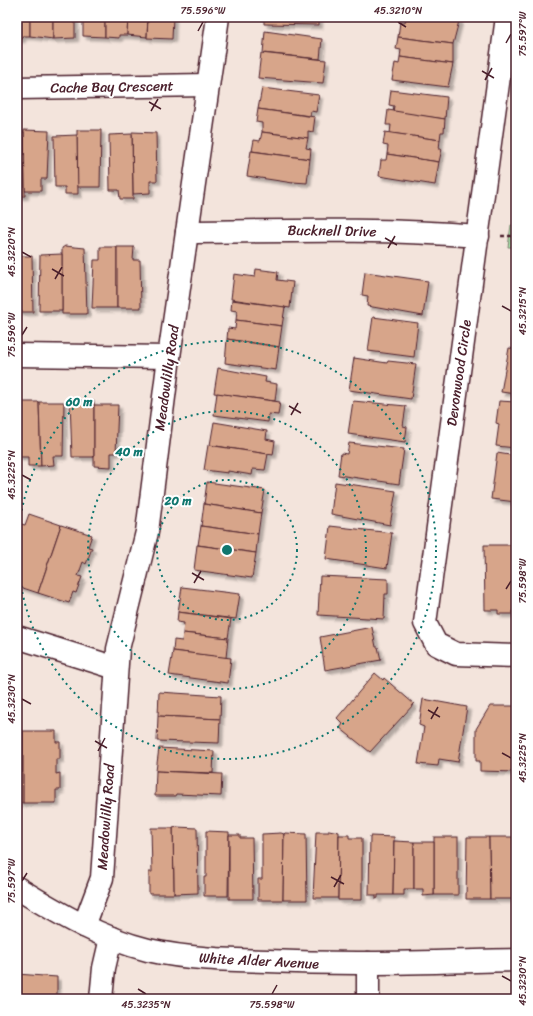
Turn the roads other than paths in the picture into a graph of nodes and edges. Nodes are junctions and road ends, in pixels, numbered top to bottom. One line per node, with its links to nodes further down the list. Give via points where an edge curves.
1 (218, 17): 3 (street, Meadowlilly Road)
2 (507, 17): 6 (street, Devonwood Circle)
3 (208, 85): 4 (street, Cache Bay Crescent); 5 (street, Meadowlilly Road)
4 (17, 88)
5 (187, 232): 6 (street, Bucknell Drive, via 320,230); 8 (street, Meadowlilly Road)
6 (478, 236): 10 (street, Devonwood Circle, via 425,623 436,644 456,654)
7 (17, 355): 8 (street)
8 (169, 357): 11 (street, Meadowlilly Road, via 147,532 118,649)
9 (17, 638): 11 (street)
10 (516, 656)
11 (116, 668): 13 (street, Meadowlilly Road, via 102,878)
12 (17, 888): 13 (street, White Alder Avenue, via 57,913)
13 (84, 926): 14 (street, White Alder Avenue)
14 (111, 938): 16 (street, White Alder Avenue, via 147,950 184,957); 17 (street, via 104,968)
15 (516, 960): 16 (street, White Alder Avenue)
16 (368, 963): 18 (street)
17 (101, 999)
18 (368, 999)

